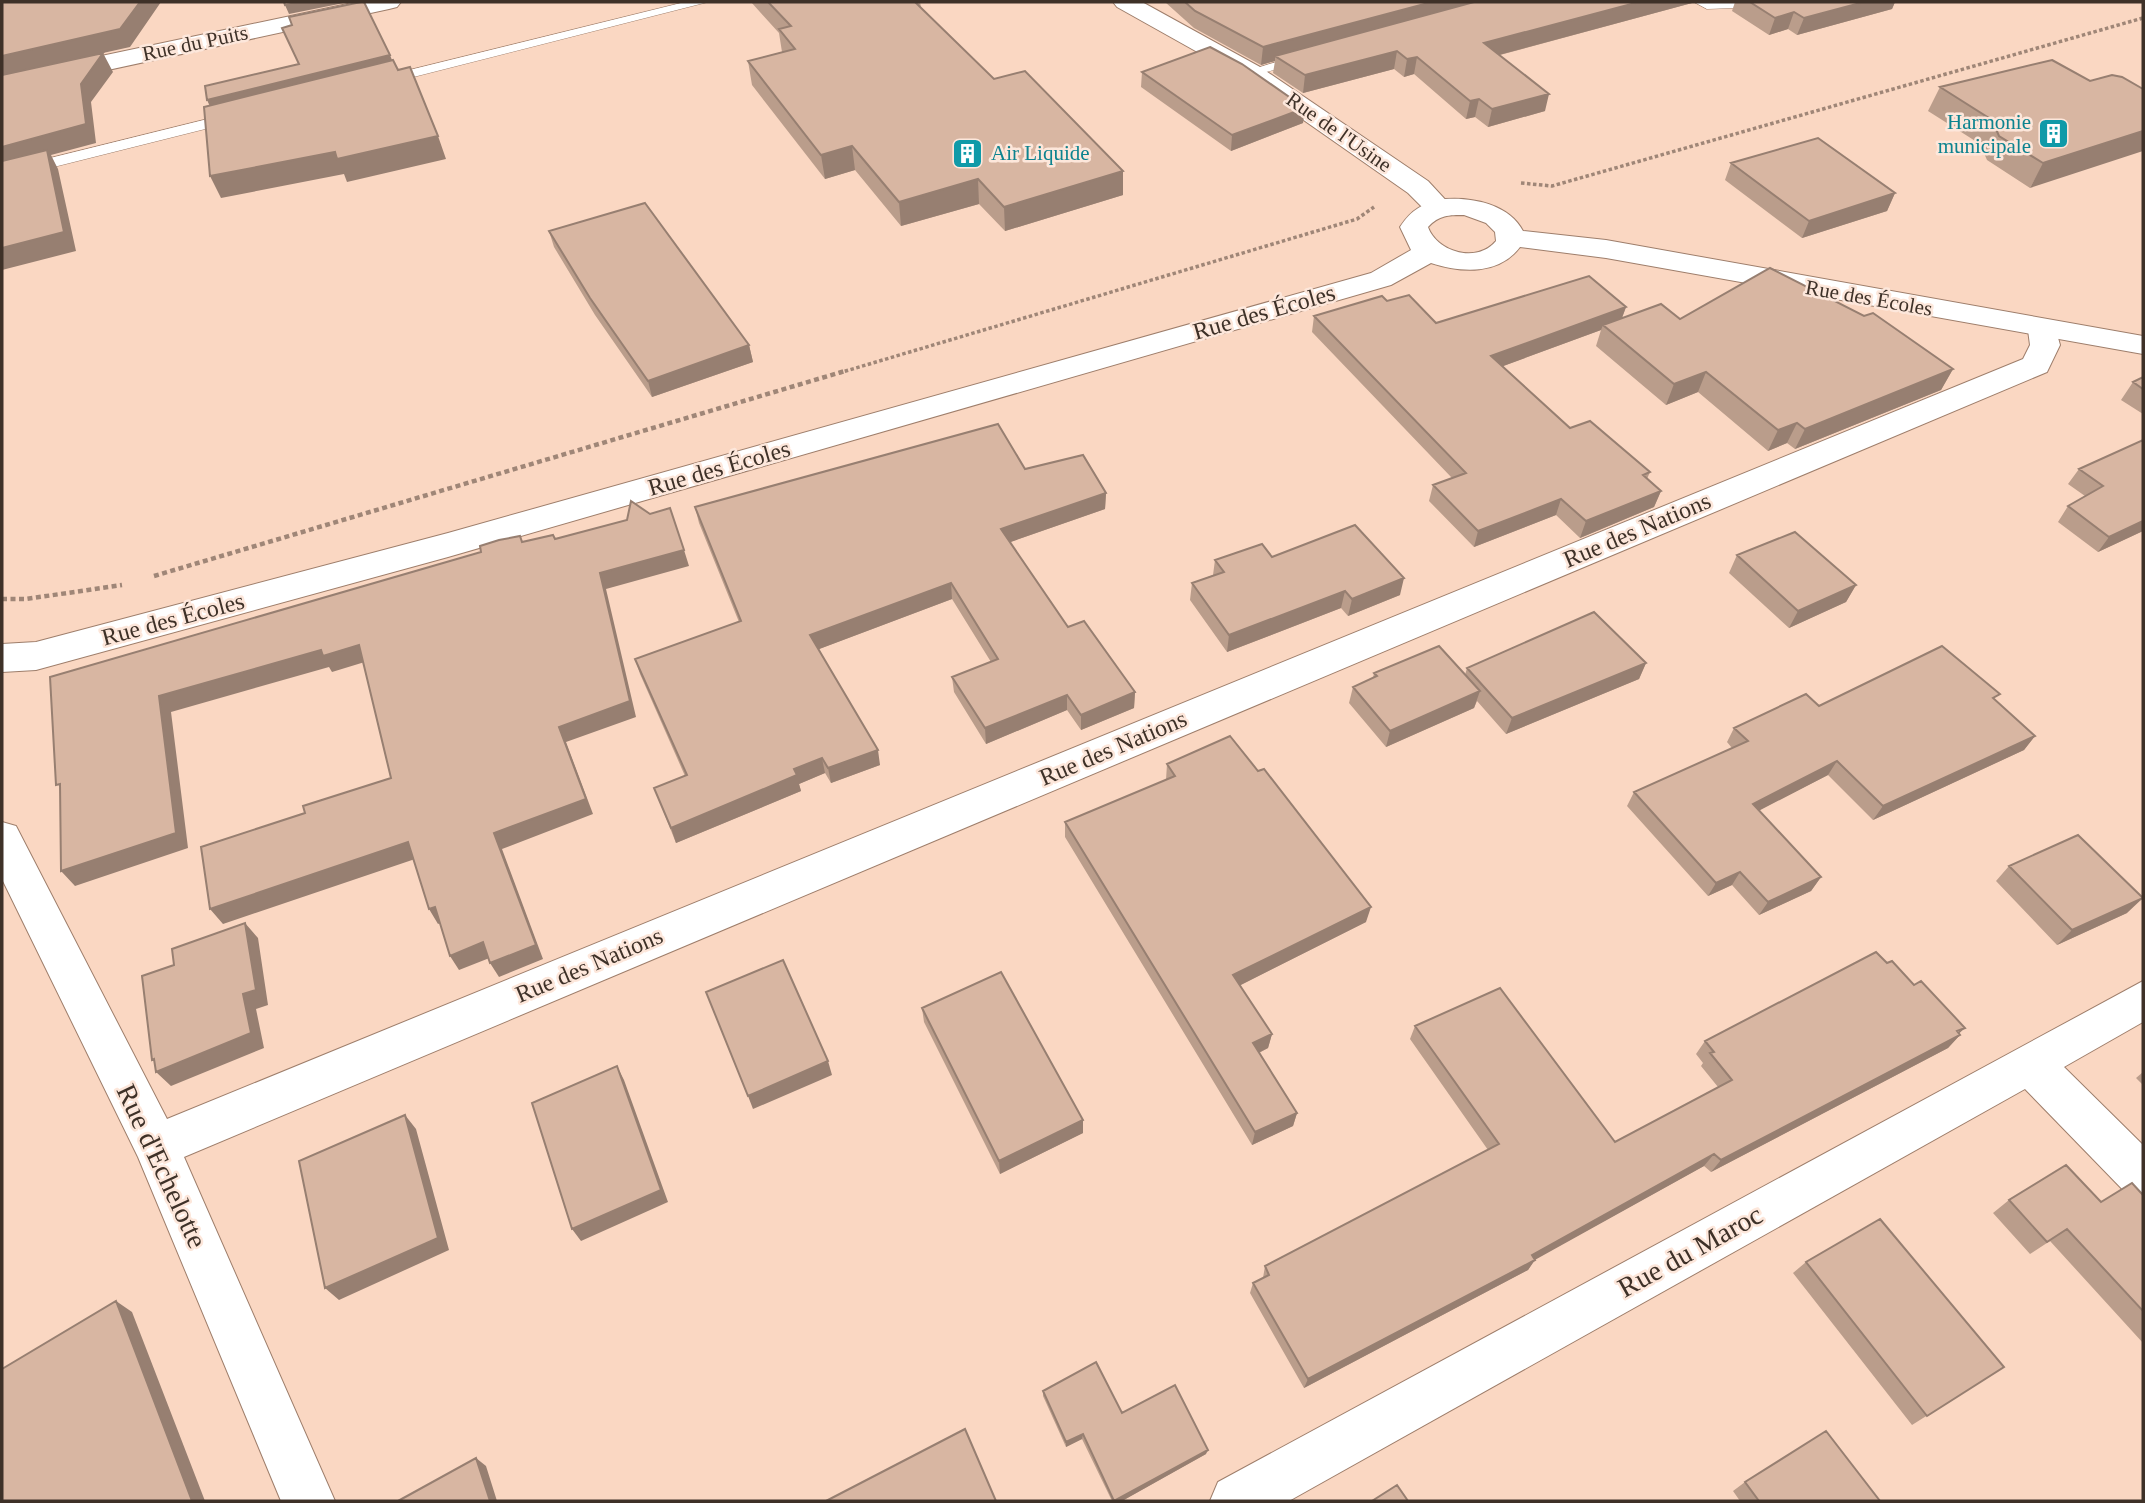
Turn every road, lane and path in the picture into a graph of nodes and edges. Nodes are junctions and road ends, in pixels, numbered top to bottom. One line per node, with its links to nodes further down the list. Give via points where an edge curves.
1 (389, 2): 9 (street, Rue du Puits)
2 (701, 2): 10 (lane)
3 (1125, 2): 8 (street, Rue de l'Usine)
4 (1701, 2): 5 (lane)
5 (1785, 2)
6 (2143, 18): 13 (path, via 1552,187)
7 (1315, 48): 8 (lane)
8 (1242, 67): 14 (street, Rue de l'Usine)
9 (2, 85)
10 (365, 85)
11 (257, 112): 12 (lane)
12 (2, 175)
13 (1513, 183)
14 (1418, 187): 15 (street, Rue de l'Usine); 20 (path, via 1386,198 1357,219)
15 (1439, 208): 16 (street, via 1482,211 1505,224); 17 (street, via 1427,212 1414,227 1414,236)
16 (1511, 239): 17 (street, via 1499,257 1483,262 1445,259); 18 (street, Rue des Écoles, via 1606,249)
17 (1429, 252): 23 (street, Rue des Écoles, via 1381,279 448,545 36,656)
18 (2043, 330): 19 (street, Rue des Écoles); 27 (street, Rue des Nations, via 2045,345 2036,365)
19 (2143, 345)
20 (150, 577)
21 (124, 584): 22 (path)
22 (2, 599)
23 (2, 658)
24 (2, 838): 27 (street, Rue d'Echelotte)
25 (2143, 1000): 26 (street, Rue du Maroc)
26 (2030, 1063): 28 (street); 30 (street, Rue du Maroc)
27 (156, 1146): 29 (street, Rue d'Echelotte)
28 (2143, 1177)
29 (307, 1501)
30 (1237, 1501)

